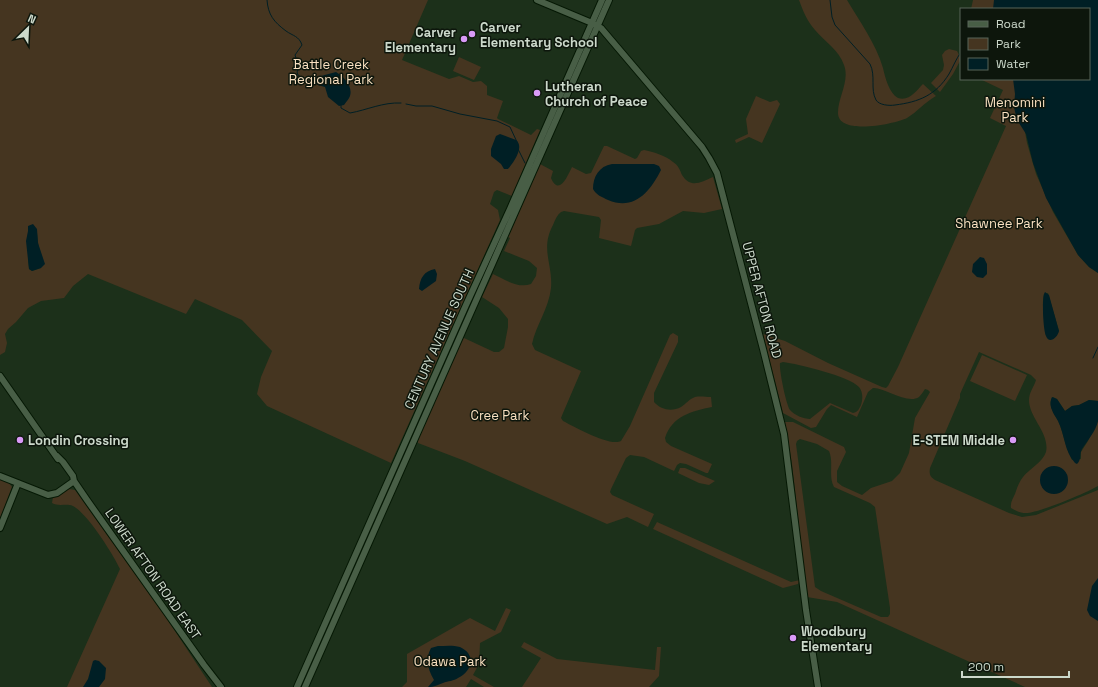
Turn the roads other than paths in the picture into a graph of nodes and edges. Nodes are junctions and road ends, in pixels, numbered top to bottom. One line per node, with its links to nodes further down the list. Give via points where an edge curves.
1 (537, 0): 4 (main road, UPPER AFTON ROAD)
2 (602, 0): 4 (main road, CENTURY AVENUE SOUTH)
3 (609, 0): 4 (main road, CENTURY AVENUE SOUTH)
4 (595, 24): 11 (main road, CENTURY AVENUE SOUTH); 12 (main road, CENTURY AVENUE SOUTH); 13 (main road, UPPER AFTON ROAD, via 702,146 719,180 783,425)
5 (0, 376): 7 (main road, LOWER AFTON ROAD EAST, via 70,471)
6 (0, 476): 8 (main road)
7 (74, 481): 8 (main road, via 50,495); 10 (main road, LOWER AFTON ROAD EAST)
8 (18, 484): 9 (main road)
9 (0, 528)
10 (220, 687)
11 (297, 687)
12 (305, 687)
13 (818, 687)

